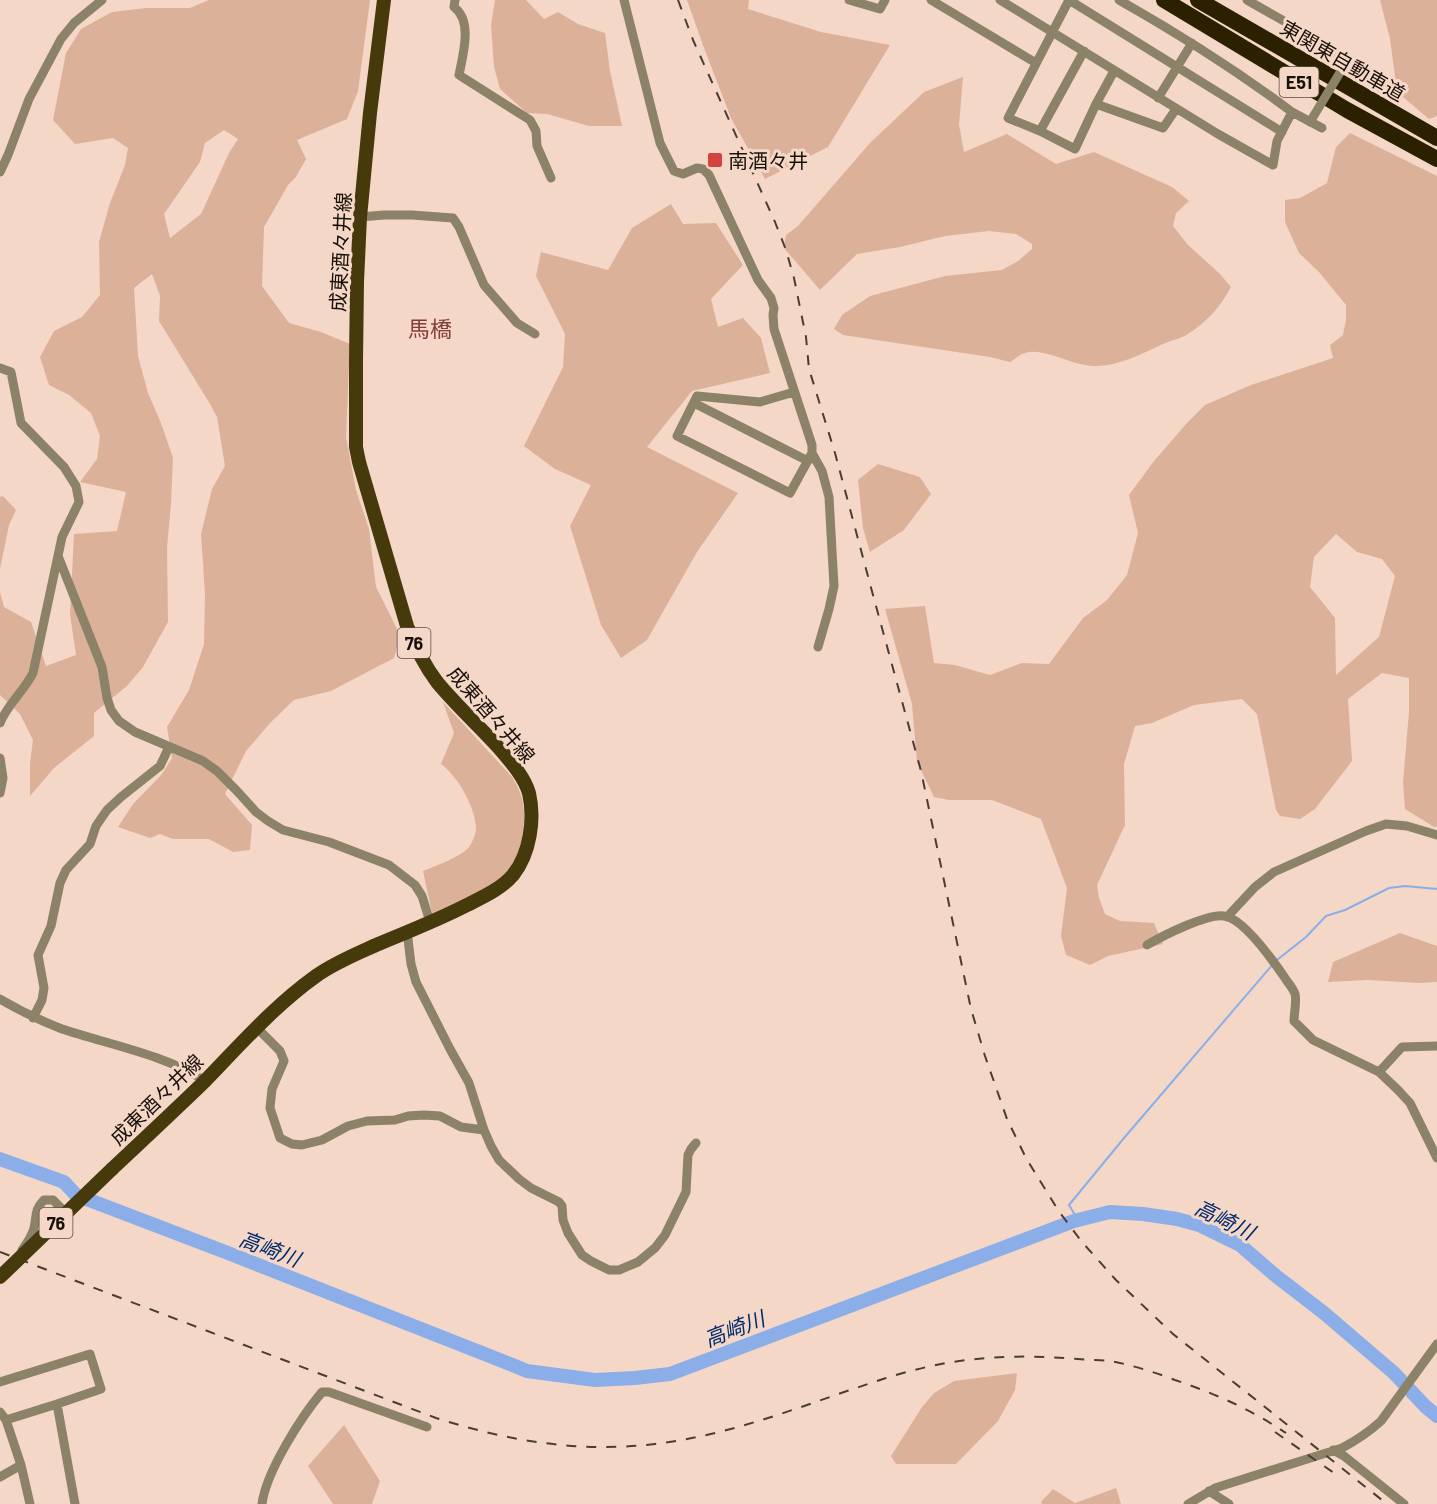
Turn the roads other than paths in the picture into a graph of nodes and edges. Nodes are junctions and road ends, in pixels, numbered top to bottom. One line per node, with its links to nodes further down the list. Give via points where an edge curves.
1 (102, 0): 30 (street, via 61,39 29,99)
2 (384, 0): 32 (main road, 成東酒々井線 / 76)
3 (454, 0): 31 (street, via 465,28 459,75 530,120)
4 (624, 0): 35 (street, via 660,143 674,171 683,174 697,168 709,175 758,279 771,298 774,329)
5 (849, 0): 6 (street, via 880,9)
6 (885, 0)
7 (931, 0): 17 (street)
8 (1000, 0): 14 (street)
9 (1069, 0): 14 (street); 18 (street)
10 (1119, 0): 15 (street)
11 (1164, 0): 29 (highway, 東関東自動車道 / E51)
12 (1198, 0): 28 (highway, 東関東自動車道 / E51)
13 (1247, 0): 24 (street, bridge, via 1347,61)
14 (1052, 31): 16 (street); 17 (street)
15 (1192, 43): 18 (street); 23 (street)
16 (1084, 51): 19 (street); 26 (street)
17 (1036, 63): 26 (street, via 1008,118)
18 (1177, 67): 20 (street); 27 (street)
19 (1114, 71): 20 (street); 21 (street)
20 (1158, 98): 22 (street)
21 (1096, 104): 22 (street, via 1164,128); 26 (street, via 1075,149)
22 (1176, 109): 27 (street, via 1273,165)
23 (1292, 112): 24 (street); 27 (street)
24 (1310, 122): 25 (street)
25 (1322, 128)
26 (1040, 131)
27 (1282, 132)
28 (1437, 138)
29 (1437, 159)
30 (0, 172)
31 (550, 178)
32 (360, 217): 33 (street, via 412,215 453,219 484,285 517,323); 46 (main road, 成東酒々井線 / 76, via 356,447 362,478 414,644 438,682 522,778 531,805 526,852 513,875 485,896)
33 (535, 334)
34 (0, 368): 38 (street, via 11,372 21,423 64,467 76,486 79,502 62,537)
35 (794, 392): 36 (street, via 760,402 697,396); 37 (street, via 812,445)
36 (694, 403): 37 (street); 37 (street, via 677,436 790,493)
37 (810, 457): 39 (street, via 822,471 829,497 834,586)
38 (58, 556): 40 (street, via 33,673); 41 (street, via 102,667 111,710 135,732)
39 (818, 647)
40 (0, 723)
41 (169, 747): 46 (street, via 210,766 268,822 389,866 415,885); 50 (street, via 160,766 107,810 90,844 66,870 51,926 38,954 44,988)
42 (0, 759): 43 (street)
43 (0, 793)
44 (1437, 835): 45 (street, via 1386,824 1366,831 1274,872)
45 (1227, 917): 48 (street, via 1209,917); 53 (street, via 1248,931 1296,995 1294,1021 1313,1040)
46 (430, 922): 47 (main road, 成東酒々井線 / 76)
47 (407, 932): 51 (main road, 成東酒々井線 / 76, via 317,975); 55 (street, via 416,982 469,1083)
48 (1147, 945)
49 (0, 999): 50 (street)
50 (33, 1018): 54 (street, via 159,1059)
51 (257, 1028): 54 (main road, 成東酒々井線 / 76); 55 (street, via 284,1061 272,1089 270,1108 280,1138 292,1144 322,1140 367,1121 408,1116 440,1116 461,1127)
52 (1437, 1046): 53 (street, via 1402,1047)
53 (1379, 1072): 57 (street, via 1410,1103)
54 (205, 1081): 58 (main road, 成東酒々井線 / 76, bridge)
55 (484, 1130): 56 (street, via 507,1170 559,1202 568,1233 582,1255 609,1270 638,1262 665,1235 686,1192 688,1155)
56 (696, 1143)
57 (1437, 1158)
58 (66, 1213): 59 (street, via 53,1200 44,1200 36,1210 34,1229); 60 (main road, 成東酒々井線 / 76, bridge)
59 (22, 1251)
60 (0, 1277)
61 (1437, 1344): 67 (street, via 1381,1421)
62 (0, 1382): 63 (street, via 90,1354 101,1389)
63 (57, 1404): 64 (street); 72 (street)
64 (3, 1416): 66 (street)
65 (427, 1427): 73 (street, via 322,1392 272,1472)
66 (4, 1433): 68 (street)
67 (1334, 1450): 70 (street); 76 (street)
68 (21, 1465): 69 (street); 71 (street)
69 (0, 1477)
70 (1209, 1491): 74 (street); 75 (street)
71 (30, 1504)
72 (75, 1504)
73 (262, 1504)
74 (1188, 1504)
75 (1228, 1504)
76 (1404, 1504)

